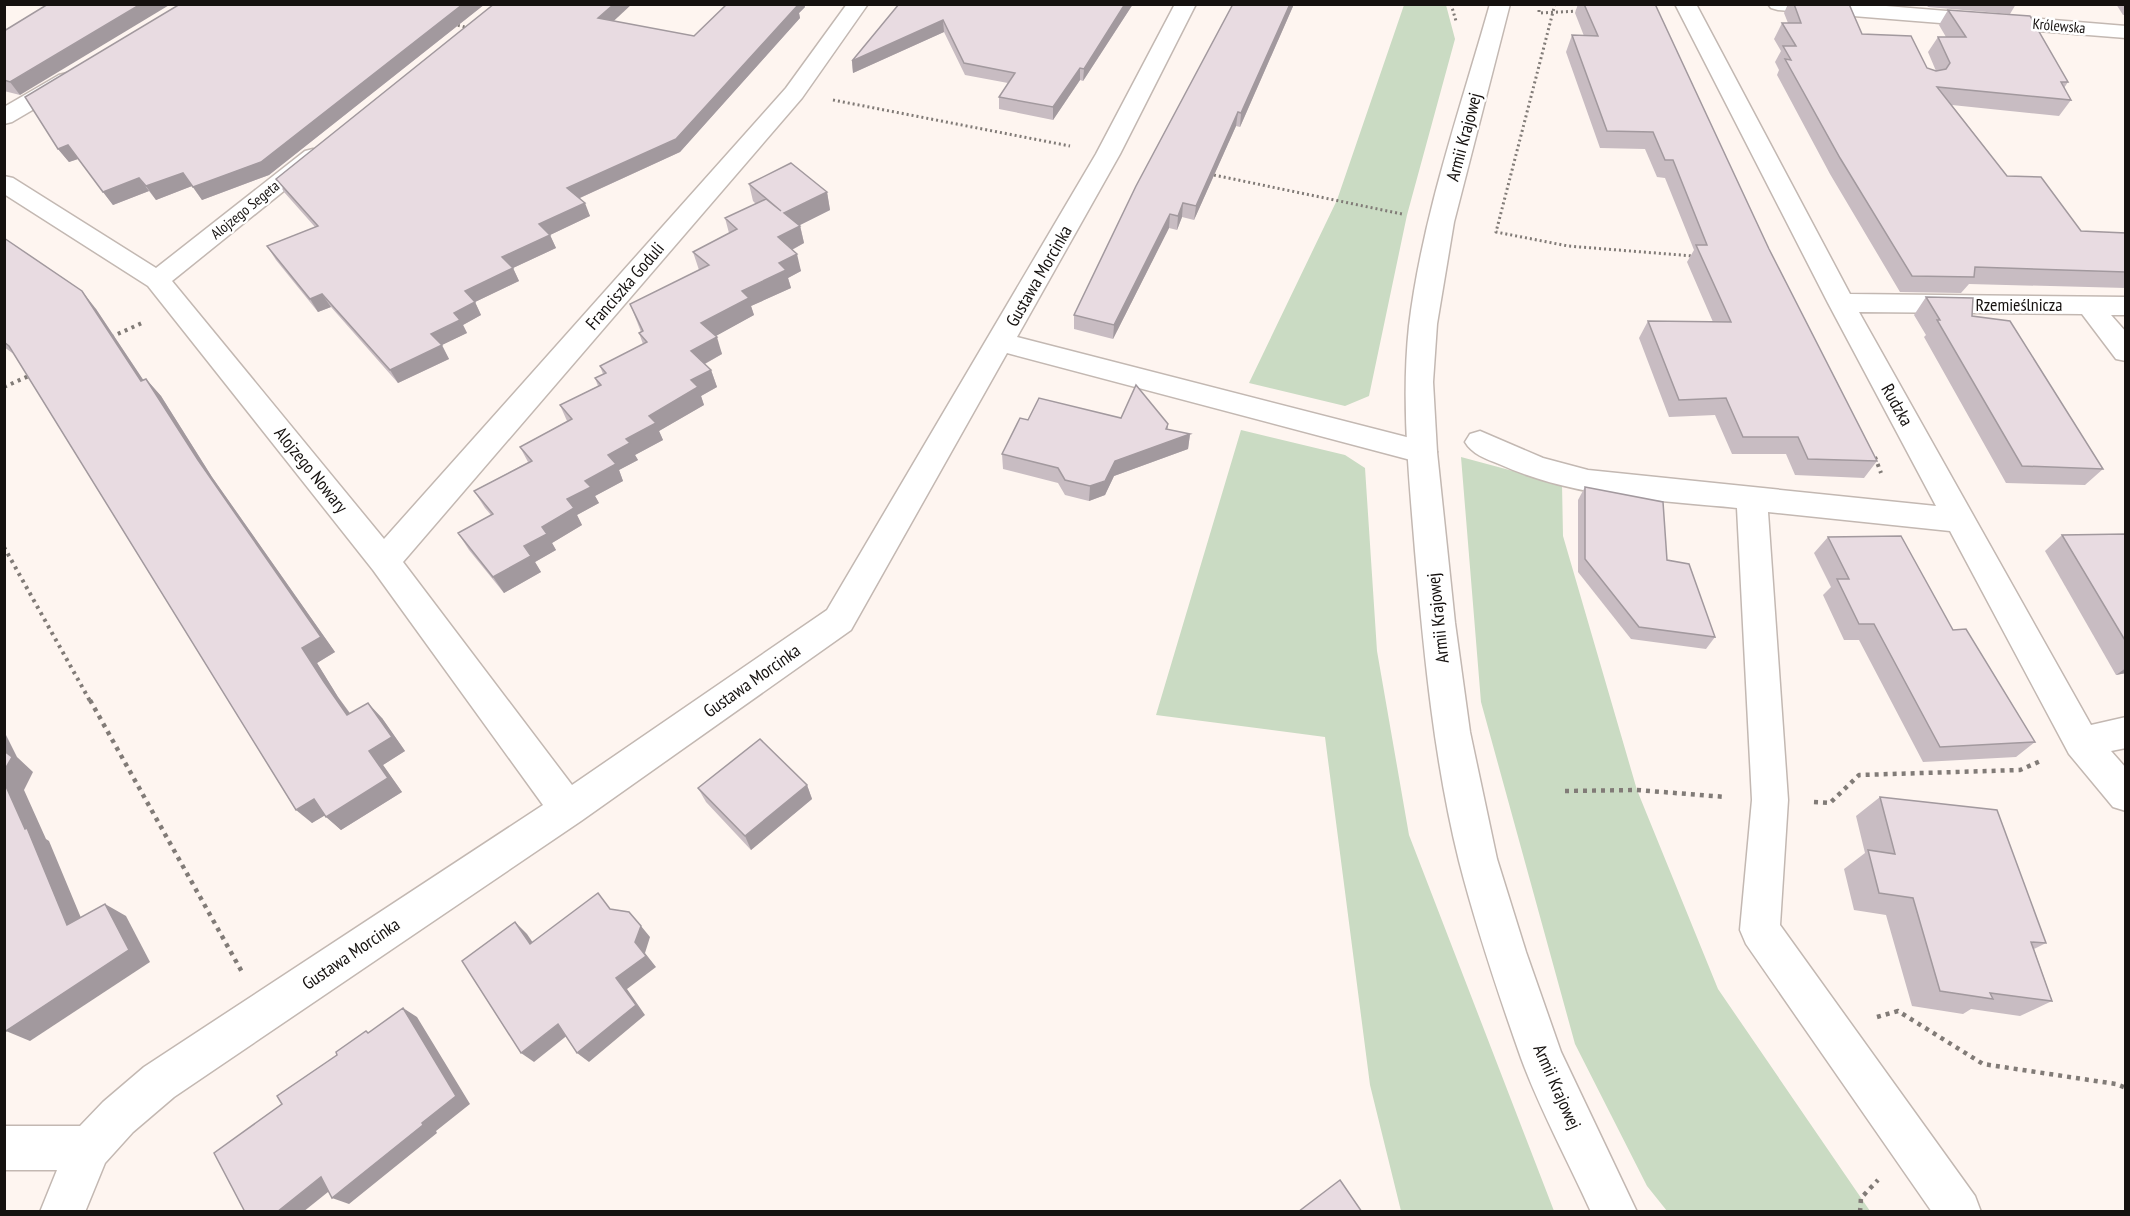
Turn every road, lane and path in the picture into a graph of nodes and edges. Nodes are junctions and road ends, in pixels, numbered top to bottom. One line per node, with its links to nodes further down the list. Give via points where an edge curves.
1 (858, 4): 14 (street, Franciszka Goduli)
2 (1186, 4): 17 (street, Gustawa Morcinka)
3 (1500, 4): 20 (street, Armii Krajowej)
4 (1538, 4): 9 (path, via 1539,13)
5 (1555, 4): 9 (path)
6 (1685, 4): 23 (street, Rudzka)
7 (1778, 4): 12 (street, Królewska, via 1901,22)
8 (1586, 11): 9 (path)
9 (1553, 12): 21 (path, via 1496,232 1568,246)
10 (450, 24): 11 (path)
11 (472, 28)
12 (2126, 32)
13 (83, 70): 15 (street)
14 (794, 93): 17 (path); 37 (street, Franciszka Goduli)
15 (4, 117)
16 (333, 139): 22 (street, Alojzego Segeta)
17 (1108, 154): 28 (street, Gustawa Morcinka)
18 (1203, 173): 20 (path)
19 (4, 183): 22 (street, Alojzego Nowary)
20 (1441, 222): 33 (street, Armii Krajowej, via 1423,324 1419,382)
21 (1693, 256)
22 (157, 280): 25 (street, Alojzego Nowary)
23 (1841, 303): 24 (street, Rzemieślnicza); 35 (street, Rudzka)
24 (2089, 305): 26 (street, Rzemieślnicza); 29 (street)
25 (178, 306): 27 (path); 37 (street, Alojzego Nowary)
26 (2126, 306)
27 (107, 339)
28 (1001, 342): 33 (street); 43 (street, Gustawa Morcinka, via 839,620)
29 (2126, 351)
30 (35, 373): 31 (path)
31 (4, 387)
32 (1480, 442): 34 (street, via 1558,476)
33 (1422, 452): 50 (street, Armii Krajowej, via 1452,732 1479,859 1544,1060)
34 (1752, 499): 35 (street); 42 (street)
35 (1959, 520): 39 (street, Rudzka)
36 (4, 547): 44 (path)
37 (384, 561): 43 (street, Alojzego Nowary)
38 (2126, 732): 39 (street)
39 (2082, 743): 41 (street, Rudzka); 42 (path, via 2020,770 1859,775 1830,803)
40 (1565, 791): 42 (path, via 1637,790)
41 (2126, 795)
42 (1770, 800): 45 (street, via 1760,930)
43 (568, 809): 44 (street, Gustawa Morcinka)
44 (264, 1012): 48 (street, Gustawa Morcinka, via 159,1082)
45 (1831, 1030): 46 (path, via 1898,1011 1983,1064); 51 (street)
46 (2126, 1088)
47 (4, 1148): 48 (street)
48 (89, 1148): 49 (street)
49 (62, 1212)
50 (1615, 1212)
51 (1959, 1212)

